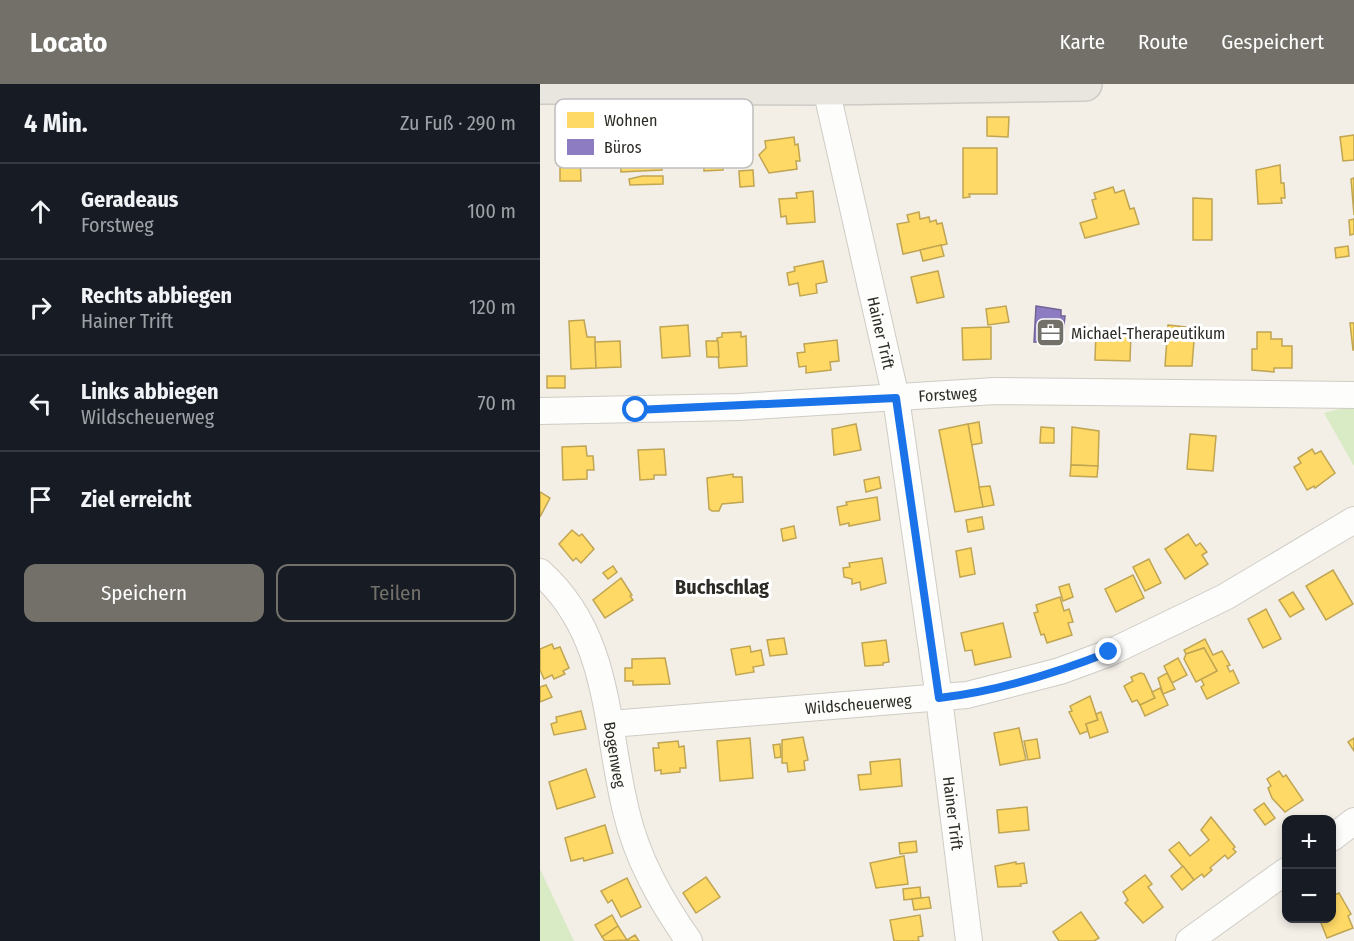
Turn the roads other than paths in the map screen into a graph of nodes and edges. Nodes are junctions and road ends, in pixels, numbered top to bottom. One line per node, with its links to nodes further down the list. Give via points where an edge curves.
1 (1085, 84): 2 (main road)
2 (825, 86): 3 (main road); 5 (street, Hainer Trift)
3 (540, 87)
4 (1354, 394): 5 (street, Forstweg, via 995,391)
5 (896, 398): 6 (street, Forstweg, via 739,407); 9 (street, Hainer Trift)
6 (540, 411)
7 (1354, 520): 9 (street, Wildscheuerweg, via 1225,597 1109,652 1060,671)
8 (540, 572): 10 (street, Bogenweg, via 557,587 580,620 597,663)
9 (939, 698): 10 (street, Wildscheuerweg); 13 (street, Hainer Trift)
10 (611, 724): 12 (street, Bogenweg, via 632,834 658,895)
11 (1282, 875): 14 (street)
12 (690, 941)
13 (969, 941)
14 (1189, 941)

